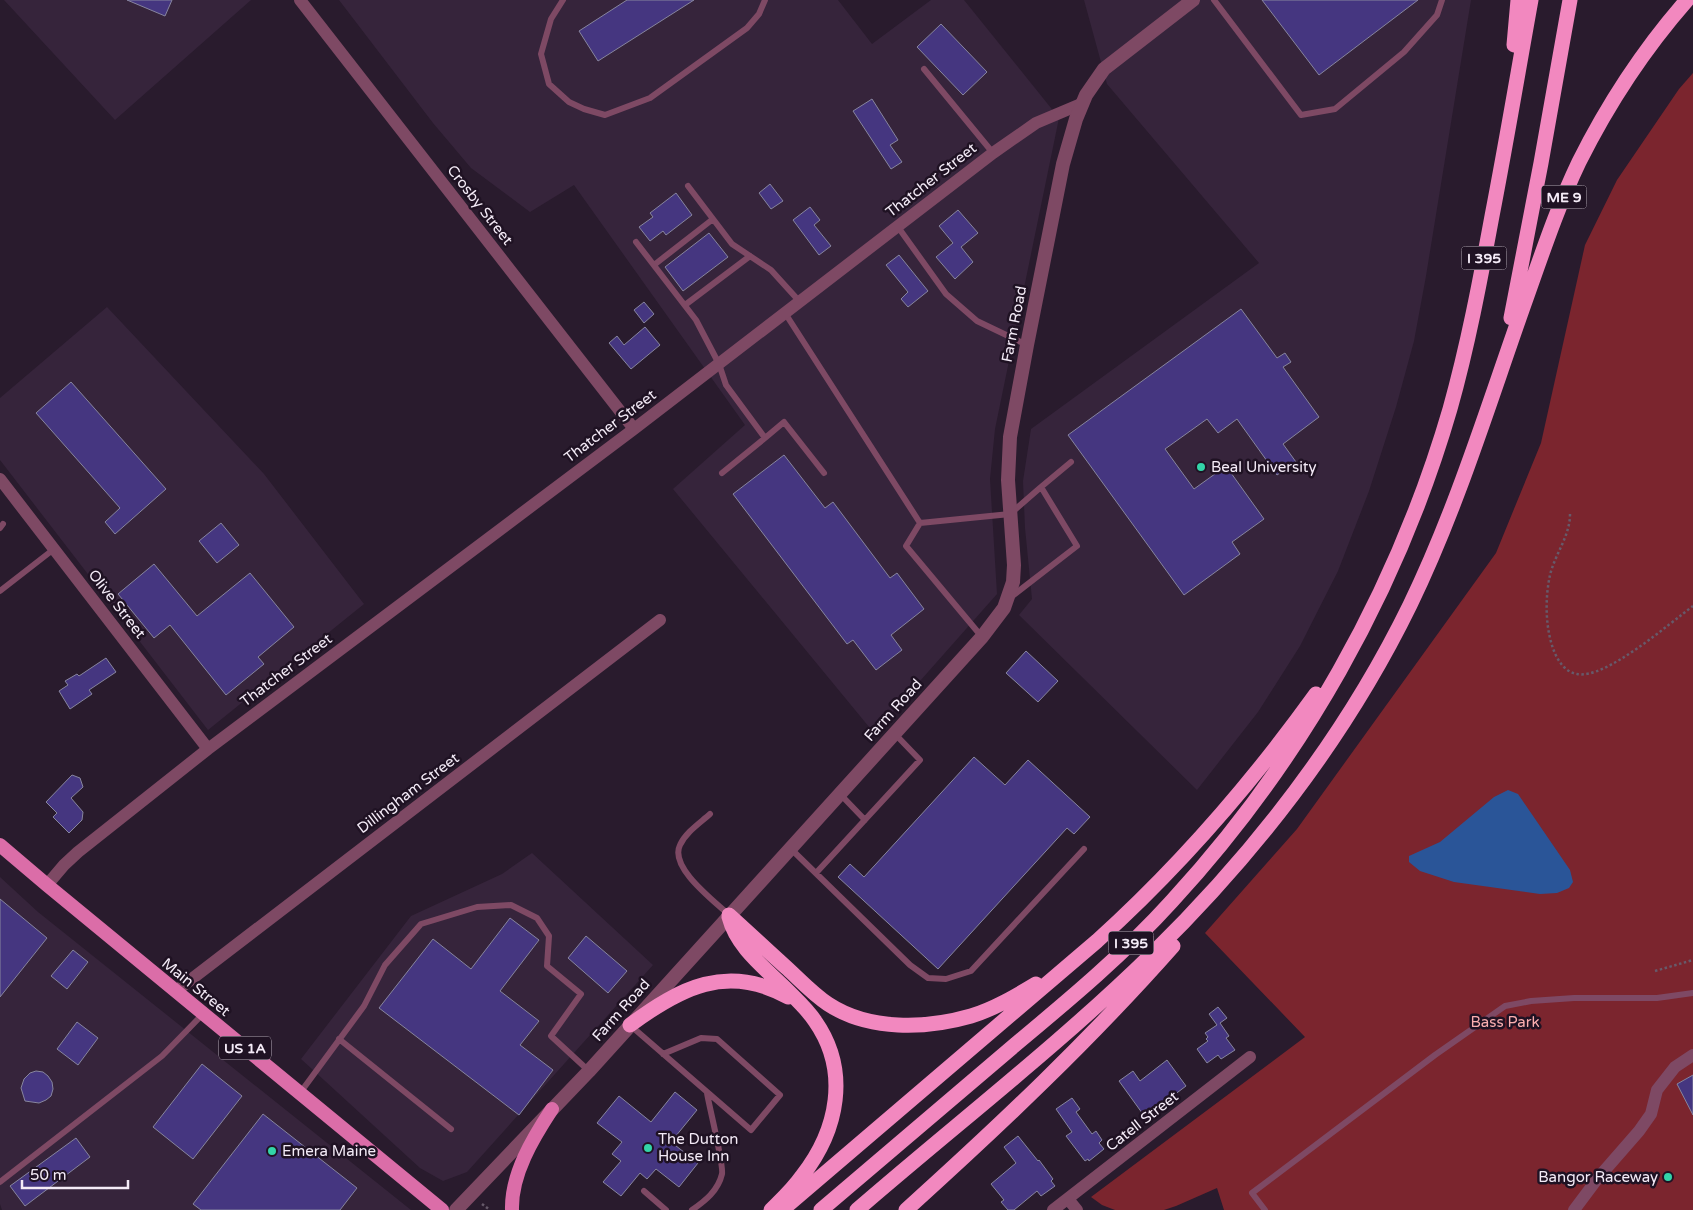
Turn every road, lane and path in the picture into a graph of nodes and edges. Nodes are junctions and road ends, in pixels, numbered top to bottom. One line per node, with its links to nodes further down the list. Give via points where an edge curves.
1 (300, 0): 27 (street, Crosby Street)
2 (563, 0): 3 (lane, via 551,19 541,54 549,84 569,102 605,115 650,98 747,28 759,14)
3 (765, 0)
4 (1193, 0): 12 (street, via 1112,62)
5 (1214, 0): 6 (lane, via 1301,115 1335,109 1404,52 1437,15)
6 (1442, 0)
7 (1518, 0): 13 (highway)
8 (1531, 0): 13 (highway, I 395)
9 (1570, 0): 26 (highway, I 395, via 1515,300)
10 (1687, 0): 26 (highway, ME 9, via 1629,75 1580,160 1558,211)
11 (924, 70): 14 (lane)
12 (1081, 104): 14 (street, Thatcher Street, via 1036,123); 24 (street, Farm Road, via 1063,164)
13 (1508, 131): 41 (highway, I 395, via 1480,281 1450,409 1419,501)
14 (993, 153): 17 (street, Thatcher Street)
15 (688, 186): 16 (lane)
16 (713, 219): 19 (lane, via 732,244); 20 (lane)
17 (898, 227): 21 (street, Thatcher Street); 24 (lane, via 946,294 977,321)
18 (636, 242): 20 (lane)
19 (750, 256): 21 (lane, via 771,270); 22 (lane)
20 (654, 265): 22 (lane)
21 (800, 302): 23 (street, Thatcher Street)
22 (685, 306): 25 (lane, via 701,328)
23 (785, 313): 25 (street, Thatcher Street); 36 (lane)
24 (1027, 345): 34 (street, Farm Road, via 1008,452)
25 (719, 364): 27 (street, Thatcher Street); 28 (lane, via 726,385)
26 (1485, 416): 49 (highway, I 395, via 1450,513 1397,630 1336,734)
27 (634, 429): 45 (street, Thatcher Street)
28 (765, 438): 30 (lane); 31 (lane, via 784,422)
29 (1071, 462): 33 (lane)
30 (722, 473)
31 (824, 473)
32 (0, 479): 37 (street, Olive Street)
33 (1041, 487): 34 (lane); 39 (lane, via 1077,546)
34 (1010, 514): 36 (lane); 39 (street, Farm Road, via 1014,574)
35 (1570, 514): 40 (path, via 1568,530 1550,575 1547,603 1552,647 1568,671 1593,674 1628,655)
36 (920, 523): 43 (lane, via 906,546)
37 (54, 549): 38 (lane); 45 (street, Olive Street)
38 (0, 591)
39 (1008, 599): 43 (street, Farm Road)
40 (1693, 606)
41 (1370, 614): 56 (highway, via 1298,719 1228,808 1161,881); 85 (highway, I 395, via 1294,746 1236,826 1171,903 1064,1004)
42 (660, 620): 59 (street, Dillingham Street)
43 (982, 637): 44 (street, Farm Road)
44 (894, 734): 46 (street, Farm Road); 48 (lane, via 920,760)
45 (208, 749): 54 (street, Thatcher Street, via 78,852)
46 (839, 794): 48 (lane); 51 (street, Farm Road)
47 (710, 814): 55 (lane, via 684,838 678,855 691,878)
48 (865, 820): 53 (lane)
49 (1270, 824): 86 (highway, I 395, via 1203,902 1148,958); 87 (highway, via 1216,898 1116,1009)
50 (0, 845): 54 (main road, Main Street / US 1A)
51 (790, 848): 53 (lane); 55 (street, Farm Road)
52 (1084, 849): 53 (lane, via 971,971 946,979 928,978 910,965)
53 (816, 873)
54 (47, 885): 59 (main road, Main Street / US 1A)
55 (729, 915): 56 (highway, via 828,1004 853,1016 893,1024 945,1021 987,1010 1046,978); 61 (highway, via 735,934 747,950); 63 (street, Farm Road)
56 (1097, 941): 84 (highway)
57 (1693, 960): 58 (path)
58 (1656, 971)
59 (176, 991): 62 (main road, Main Street / US 1A)
60 (1693, 993): 90 (lane, via 1650,998 1574,998 1505,1006 1252,1193)
61 (805, 1009): 63 (highway, via 791,998 764,986 737,980 720,981 681,993); 83 (highway, via 822,1032 832,1054 836,1074 835,1100 829,1127 814,1159)
62 (204, 1014): 70 (main road, Main Street / US 1A); 73 (lane, via 162,1056)
63 (630, 1025): 65 (lane); 68 (street, Farm Road)
64 (339, 1039): 68 (lane, via 364,1006 385,965 421,924 477,907 511,905 537,918 549,936 547,966 581,994 551,1036); 70 (lane); 72 (lane)
65 (663, 1054): 69 (lane); 69 (lane, via 701,1038 717,1039 780,1095 750,1130)
66 (1693, 1055): 91 (street, via 1675,1067 1657,1090 1651,1114)
67 (1250, 1057): 75 (street, Catell Street)
68 (589, 1071): 71 (street, Farm Road)
69 (706, 1092): 82 (lane, via 723,1172 717,1187)
70 (300, 1093): 77 (main road, Main Street / US 1A)
71 (552, 1110): 78 (street, Farm Road); 80 (main road, via 518,1173)
72 (450, 1129)
73 (0, 1182)
74 (644, 1192): 81 (lane)
75 (1068, 1199): 88 (street, Catell Street); 89 (street)
76 (481, 1203): 79 (path)
77 (442, 1210)
78 (456, 1210)
79 (490, 1210)
80 (512, 1210)
81 (666, 1210)
82 (692, 1210)
83 (771, 1210)
84 (782, 1210)
85 (821, 1210)
86 (857, 1210)
87 (906, 1210)
88 (1053, 1210)
89 (1077, 1210)
90 (1265, 1210)
91 (1574, 1210)

